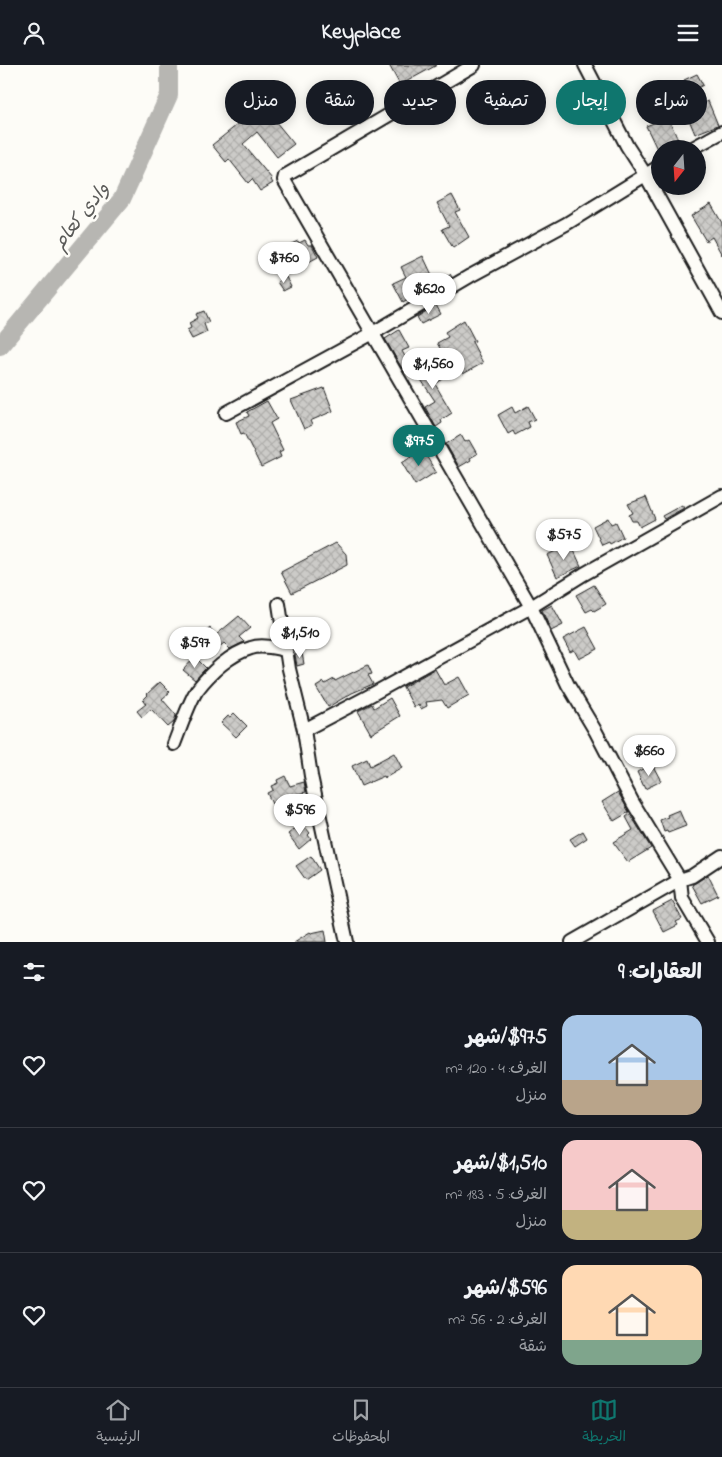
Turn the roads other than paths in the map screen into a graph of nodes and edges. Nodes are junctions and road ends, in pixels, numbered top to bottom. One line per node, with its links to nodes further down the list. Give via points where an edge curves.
1 (474, 65): 8 (street, via 284,178)
2 (585, 65): 6 (street)
3 (722, 132): 4 (street)
4 (706, 141)
5 (651, 171): 6 (street)
6 (645, 174): 7 (street); 8 (street, via 566,224)
7 (722, 313)
8 (373, 333): 9 (street); 12 (street)
9 (226, 413)
10 (722, 496): 12 (street)
11 (279, 603): 13 (street)
12 (531, 607): 14 (street); 17 (street, via 568,685)
13 (286, 650): 14 (street); 15 (street, via 252,647 218,668 196,691)
14 (304, 729): 18 (street)
15 (174, 744)
16 (722, 857): 17 (street)
17 (680, 880): 19 (street); 20 (street, via 682,898)
18 (347, 942)
19 (572, 942)
20 (708, 942)

